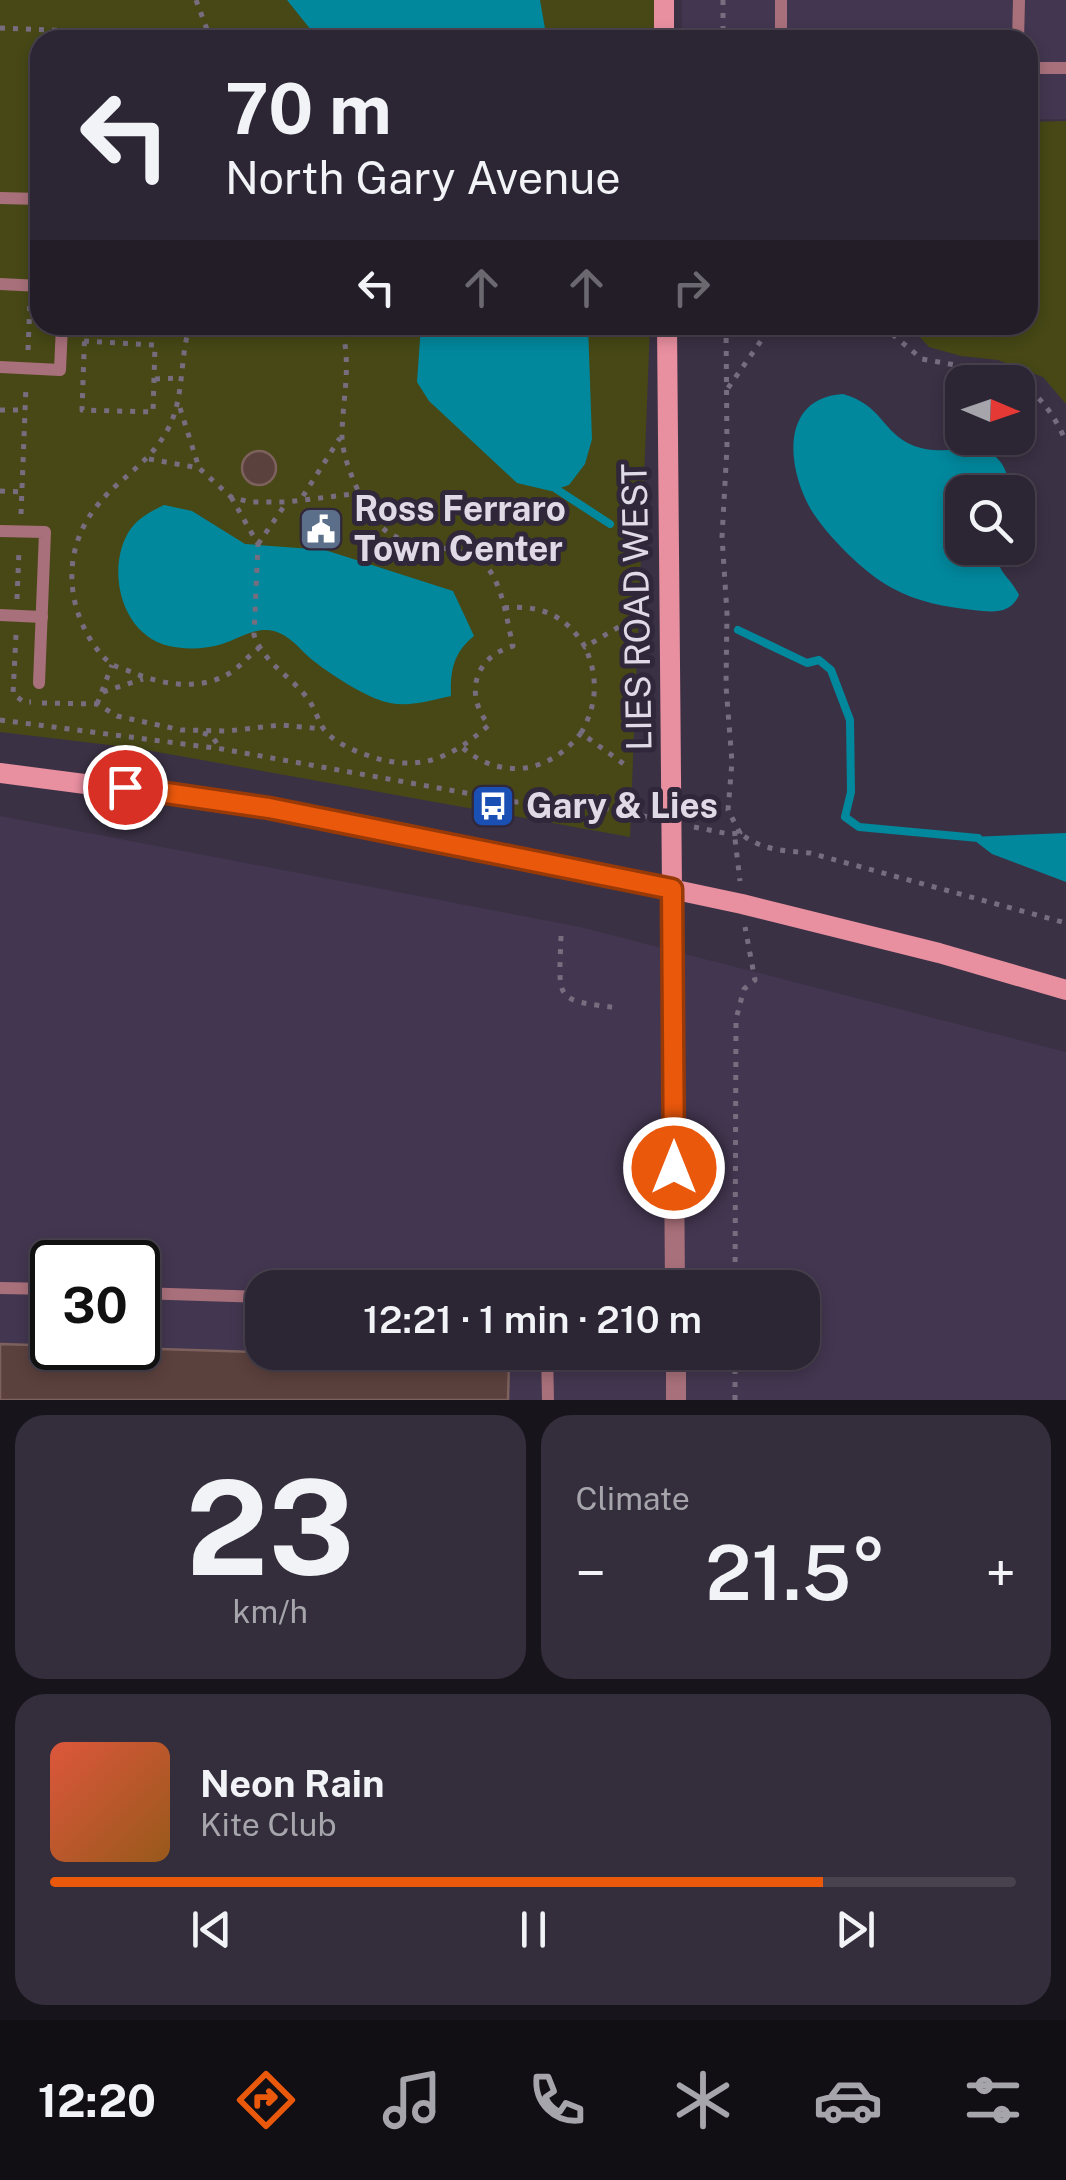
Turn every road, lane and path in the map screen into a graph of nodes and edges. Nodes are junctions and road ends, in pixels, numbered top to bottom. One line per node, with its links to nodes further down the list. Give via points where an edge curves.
1 (196, 0): 8 (path)
2 (664, 0): 9 (street)
3 (723, 0): 10 (path)
4 (780, 0): 11 (lane)
5 (1019, 0): 12 (lane)
6 (0, 28): 7 (path)
7 (36, 30)
8 (208, 30)
9 (664, 30)
10 (723, 30)
11 (781, 30)
12 (1018, 30)
13 (1038, 68): 14 (lane)
14 (1066, 68)
15 (0, 198): 16 (lane)
16 (30, 199)
17 (0, 284): 18 (lane)
18 (30, 285)
19 (30, 335): 31 (path)
20 (62, 335): 31 (lane, via 60,370)
21 (84, 335): 28 (path)
22 (188, 335): 33 (path)
23 (343, 335): 39 (path, via 348,368)
24 (667, 335): 75 (street, LIES ROAD WEST)
25 (726, 335): 34 (path)
26 (762, 335): 34 (path)
27 (893, 335): 29 (path, via 922,359)
28 (84, 342): 32 (path, via 155,345); 32 (path, via 82,410 153,412)
29 (955, 365)
30 (0, 368): 31 (lane)
31 (27, 368): 38 (path)
32 (155, 378): 33 (path)
33 (180, 378): 36 (path)
34 (726, 390): 73 (path, via 728,810)
35 (1035, 397): 40 (path)
36 (179, 405): 41 (path); 42 (path)
37 (0, 410): 38 (path)
38 (25, 410): 44 (path)
39 (341, 436): 45 (path); 47 (path)
40 (1066, 442)
41 (150, 459): 42 (path); 59 (path, via 95,508 76,545 71,594 81,625)
42 (199, 468): 46 (path)
43 (0, 492): 44 (path)
44 (22, 492): 50 (path)
45 (361, 492): 47 (path); 52 (path, via 388,534 473,555 489,569)
46 (231, 497): 48 (path); 51 (path)
47 (302, 499): 48 (path)
48 (288, 502): 51 (path)
49 (0, 530): 50 (lane)
50 (20, 531): 54 (path); 55 (lane, via 45,532)
51 (258, 544): 58 (path)
52 (504, 608): 57 (path, via 549,612); 68 (path, via 513,646 493,654 479,671 476,704 489,725)
53 (0, 615): 54 (lane)
54 (16, 616): 55 (lane); 63 (path, via 13,694 24,702)
55 (42, 617): 61 (lane)
56 (627, 622): 57 (path)
57 (585, 647): 67 (path, via 595,690)
58 (259, 648): 60 (path, via 230,673 206,682); 65 (path, via 314,705)
59 (112, 664): 60 (path); 62 (path)
60 (146, 678): 62 (path)
61 (39, 683)
62 (103, 692): 63 (path)
63 (98, 704): 66 (path, via 118,716)
64 (0, 720): 69 (path)
65 (324, 729): 66 (path); 68 (path, via 346,747 389,762 419,765)
66 (190, 730): 69 (path, via 212,736)
67 (581, 734): 68 (path, via 560,756 532,768 489,765); 70 (path)
68 (462, 748)
69 (222, 749): 72 (path, via 516,802)
70 (628, 767)
71 (0, 773): 75 (street, via 269,808)
72 (618, 810)
73 (740, 832): 74 (path); 76 (path, via 763,846)
74 (732, 837)
75 (672, 889): 79 (street); 81 (street)
76 (1066, 923)
77 (560, 936): 80 (path, via 565,997)
78 (751, 974): 82 (path, via 755,980 744,989 736,1018)
79 (1066, 990)
80 (619, 1008)
81 (675, 1270)
82 (735, 1270)
83 (0, 1288): 84 (lane)
84 (30, 1289)
85 (160, 1293): 86 (lane)
86 (245, 1296)
87 (547, 1370): 90 (lane)
88 (676, 1370): 91 (street)
89 (735, 1370): 92 (path)
90 (548, 1400)
91 (676, 1400)
92 (735, 1400)

